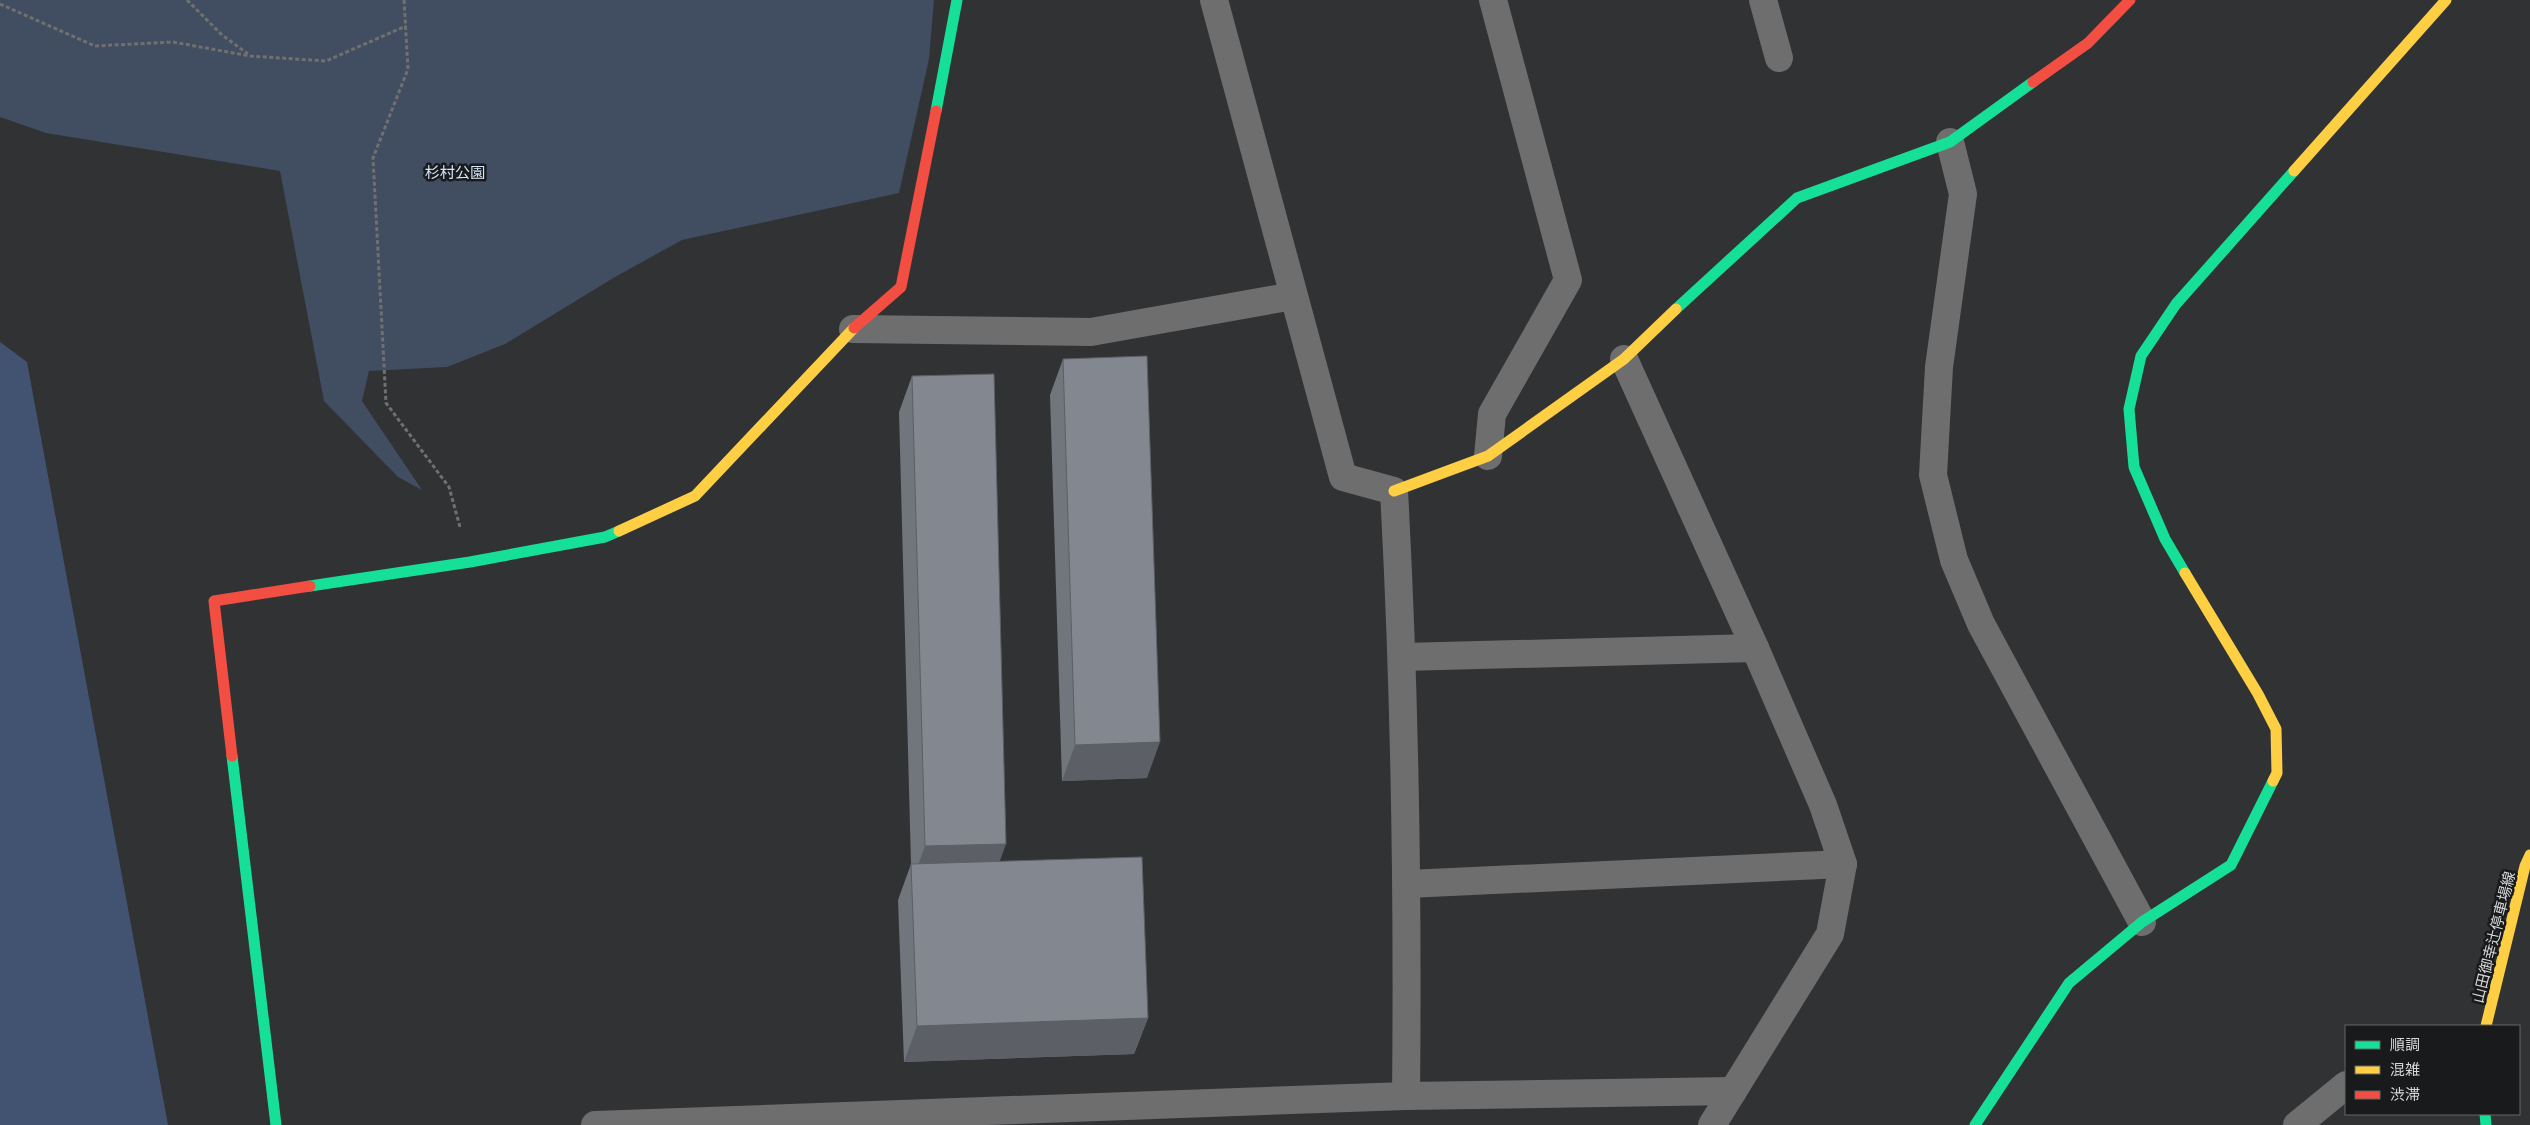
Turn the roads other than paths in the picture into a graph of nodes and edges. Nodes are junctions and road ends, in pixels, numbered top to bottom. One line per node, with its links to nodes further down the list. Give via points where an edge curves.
1 (957, 0): 10 (street, via 901,287)
2 (1214, 0): 9 (street)
3 (1493, 0): 12 (street, via 1568,280 1492,414)
4 (1763, 0): 7 (street)
5 (2130, 0): 8 (street, via 2088,43)
6 (2446, 0): 19 (street, via 2176,304 2141,356 2129,409 2134,467 2165,539 2276,729 2277,773 2231,865)
7 (1779, 58)
8 (1950, 142): 11 (street, via 1797,198); 19 (street, via 1963,194 1939,367 1933,475 1954,560 1981,624)
9 (1293, 296): 10 (street, via 1091,332); 13 (street, via 1343,477)
10 (853, 329): 24 (street, via 695,496 605,537 470,562 214,601)
11 (1624, 359): 12 (street); 14 (street)
12 (1488, 456): 13 (street)
13 (1394, 491): 15 (street)
14 (1756, 648): 15 (street); 17 (street, via 1823,805)
15 (1403, 657): 18 (street)
16 (2530, 855): 20 (street, 山田御幸辻停車場線)
17 (1843, 864): 18 (street); 22 (street, via 1830,934)
18 (1408, 884): 23 (street)
19 (2142, 922): 27 (street, via 2069,983)
20 (2486, 1025)
21 (2345, 1085): 28 (street)
22 (1733, 1091): 23 (street); 26 (street)
23 (1406, 1096): 25 (street)
24 (276, 1125)
25 (597, 1125)
26 (1712, 1125)
27 (1975, 1125)
28 (2297, 1125)

